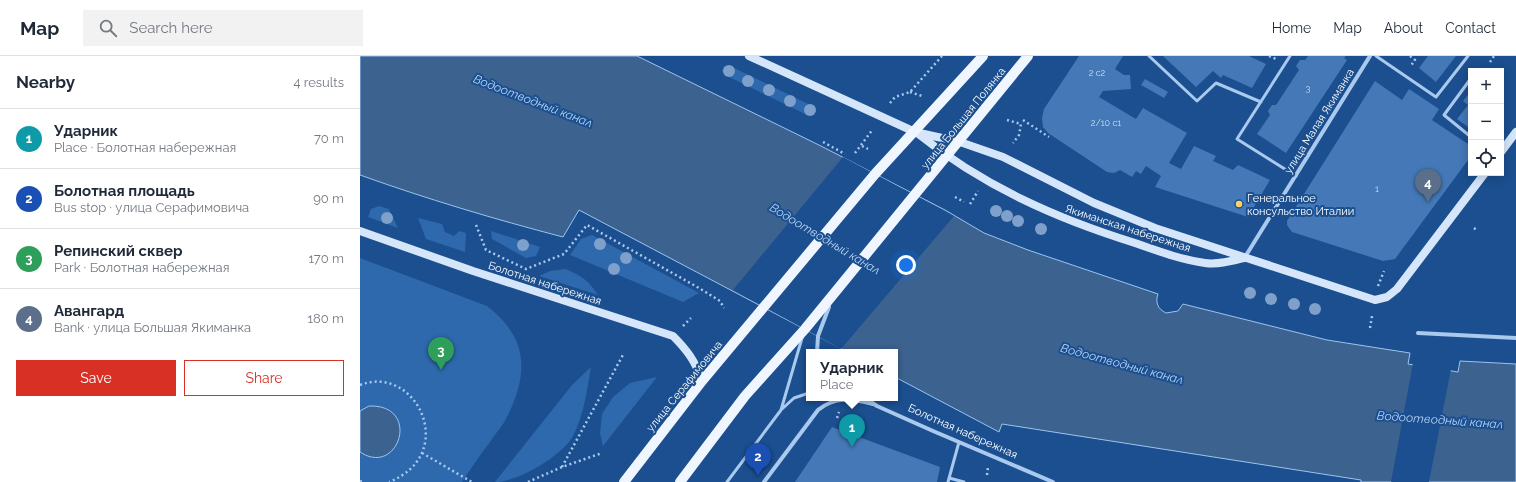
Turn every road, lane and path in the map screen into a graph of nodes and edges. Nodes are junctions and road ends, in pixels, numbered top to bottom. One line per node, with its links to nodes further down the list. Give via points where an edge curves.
1 (749, 56): 20 (street)
2 (942, 56): 13 (path)
3 (983, 56): 20 (main road)
4 (1028, 56): 25 (main road, улица Большая Полянка)
5 (1149, 56): 15 (lane, via 1197,101 1216,83)
6 (1290, 56): 15 (lane)
7 (1370, 56): 33 (street, улица Малая Якиманка)
8 (1376, 56): 9 (lane, via 1436,96)
9 (1468, 56)
10 (1494, 56): 11 (path)
11 (1490, 62)
12 (1468, 82): 22 (lane, via 1444,115)
13 (910, 92): 14 (path); 16 (path, via 895,96)
14 (922, 96)
15 (1261, 102): 33 (lane, via 1237,139)
16 (890, 103)
17 (1007, 120): 26 (path, via 1021,124 1019,135)
18 (1024, 120): 23 (path)
19 (873, 129): 27 (path)
20 (915, 132): 25 (street, Якиманская набережная); 32 (street, Якиманская набережная); 57 (main road, улица Серафимовича, via 875,174)
21 (1516, 132): 28 (street)
22 (1468, 135)
23 (1048, 137)
24 (823, 142): 31 (path)
25 (960, 142): 32 (main road, улица Большая Полянка); 43 (street, Якиманская набережная, via 1003,157 1094,203 1155,228)
26 (1013, 143)
27 (862, 146): 29 (path); 30 (path)
28 (1504, 148)
29 (868, 149)
30 (855, 153)
31 (845, 154)
32 (947, 157): 43 (street, Якиманская набережная, via 1043,210 1083,227 1206,263 1223,263); 46 (main road, улица Большая Полянка)
33 (1296, 176): 43 (street, улица Малая Якиманка)
34 (1483, 176): 43 (street, Якиманская набережная, via 1397,290 1387,297 1375,300 1366,298)
35 (980, 189): 38 (path)
36 (955, 197): 37 (path)
37 (964, 202)
38 (970, 204)
39 (476, 225): 47 (path, via 486,250 526,269 564,254 587,225 699,288 720,301)
40 (1474, 228): 42 (path)
41 (360, 231): 57 (street, Болотная набережная, via 472,271 673,336 689,352)
42 (1478, 231)
43 (1245, 258)
44 (1384, 271): 45 (path)
45 (1377, 288)
46 (837, 290): 52 (main road, улица Большая Полянка); 55 (street, via 823,317)
47 (724, 308)
48 (1372, 316): 51 (path)
49 (691, 318): 50 (path)
50 (681, 328)
51 (1370, 328)
52 (805, 329): 64 (lane); 80 (main road, via 745,396)
53 (1418, 333): 54 (street)
54 (1516, 338)
55 (817, 349)
56 (624, 353): 70 (path)
57 (702, 381): 79 (main road, улица Серафимовича)
58 (360, 385): 69 (path, via 380,382 396,386 420,407 425,422 426,438)
59 (806, 394): 64 (lane, via 794,398)
60 (833, 401): 82 (street, via 818,410)
61 (854, 401): 63 (street)
62 (870, 401): 63 (street, Болотная набережная)
63 (877, 406): 67 (street, Болотная набережная)
64 (781, 410): 81 (lane)
65 (839, 411): 66 (path)
66 (837, 418)
67 (959, 442): 73 (lane); 84 (street, Болотная набережная)
68 (602, 453): 70 (path)
69 (422, 454): 76 (path, via 413,467 401,477); 77 (path)
70 (562, 467): 78 (path)
71 (988, 467): 72 (path)
72 (987, 475)
73 (949, 480): 83 (lane)
74 (360, 481): 75 (path)
75 (363, 482)
76 (389, 482)
77 (472, 482)
78 (528, 482)
79 (624, 482)
80 (680, 482)
81 (726, 482)
82 (764, 482)
83 (964, 482)
84 (1053, 482)

